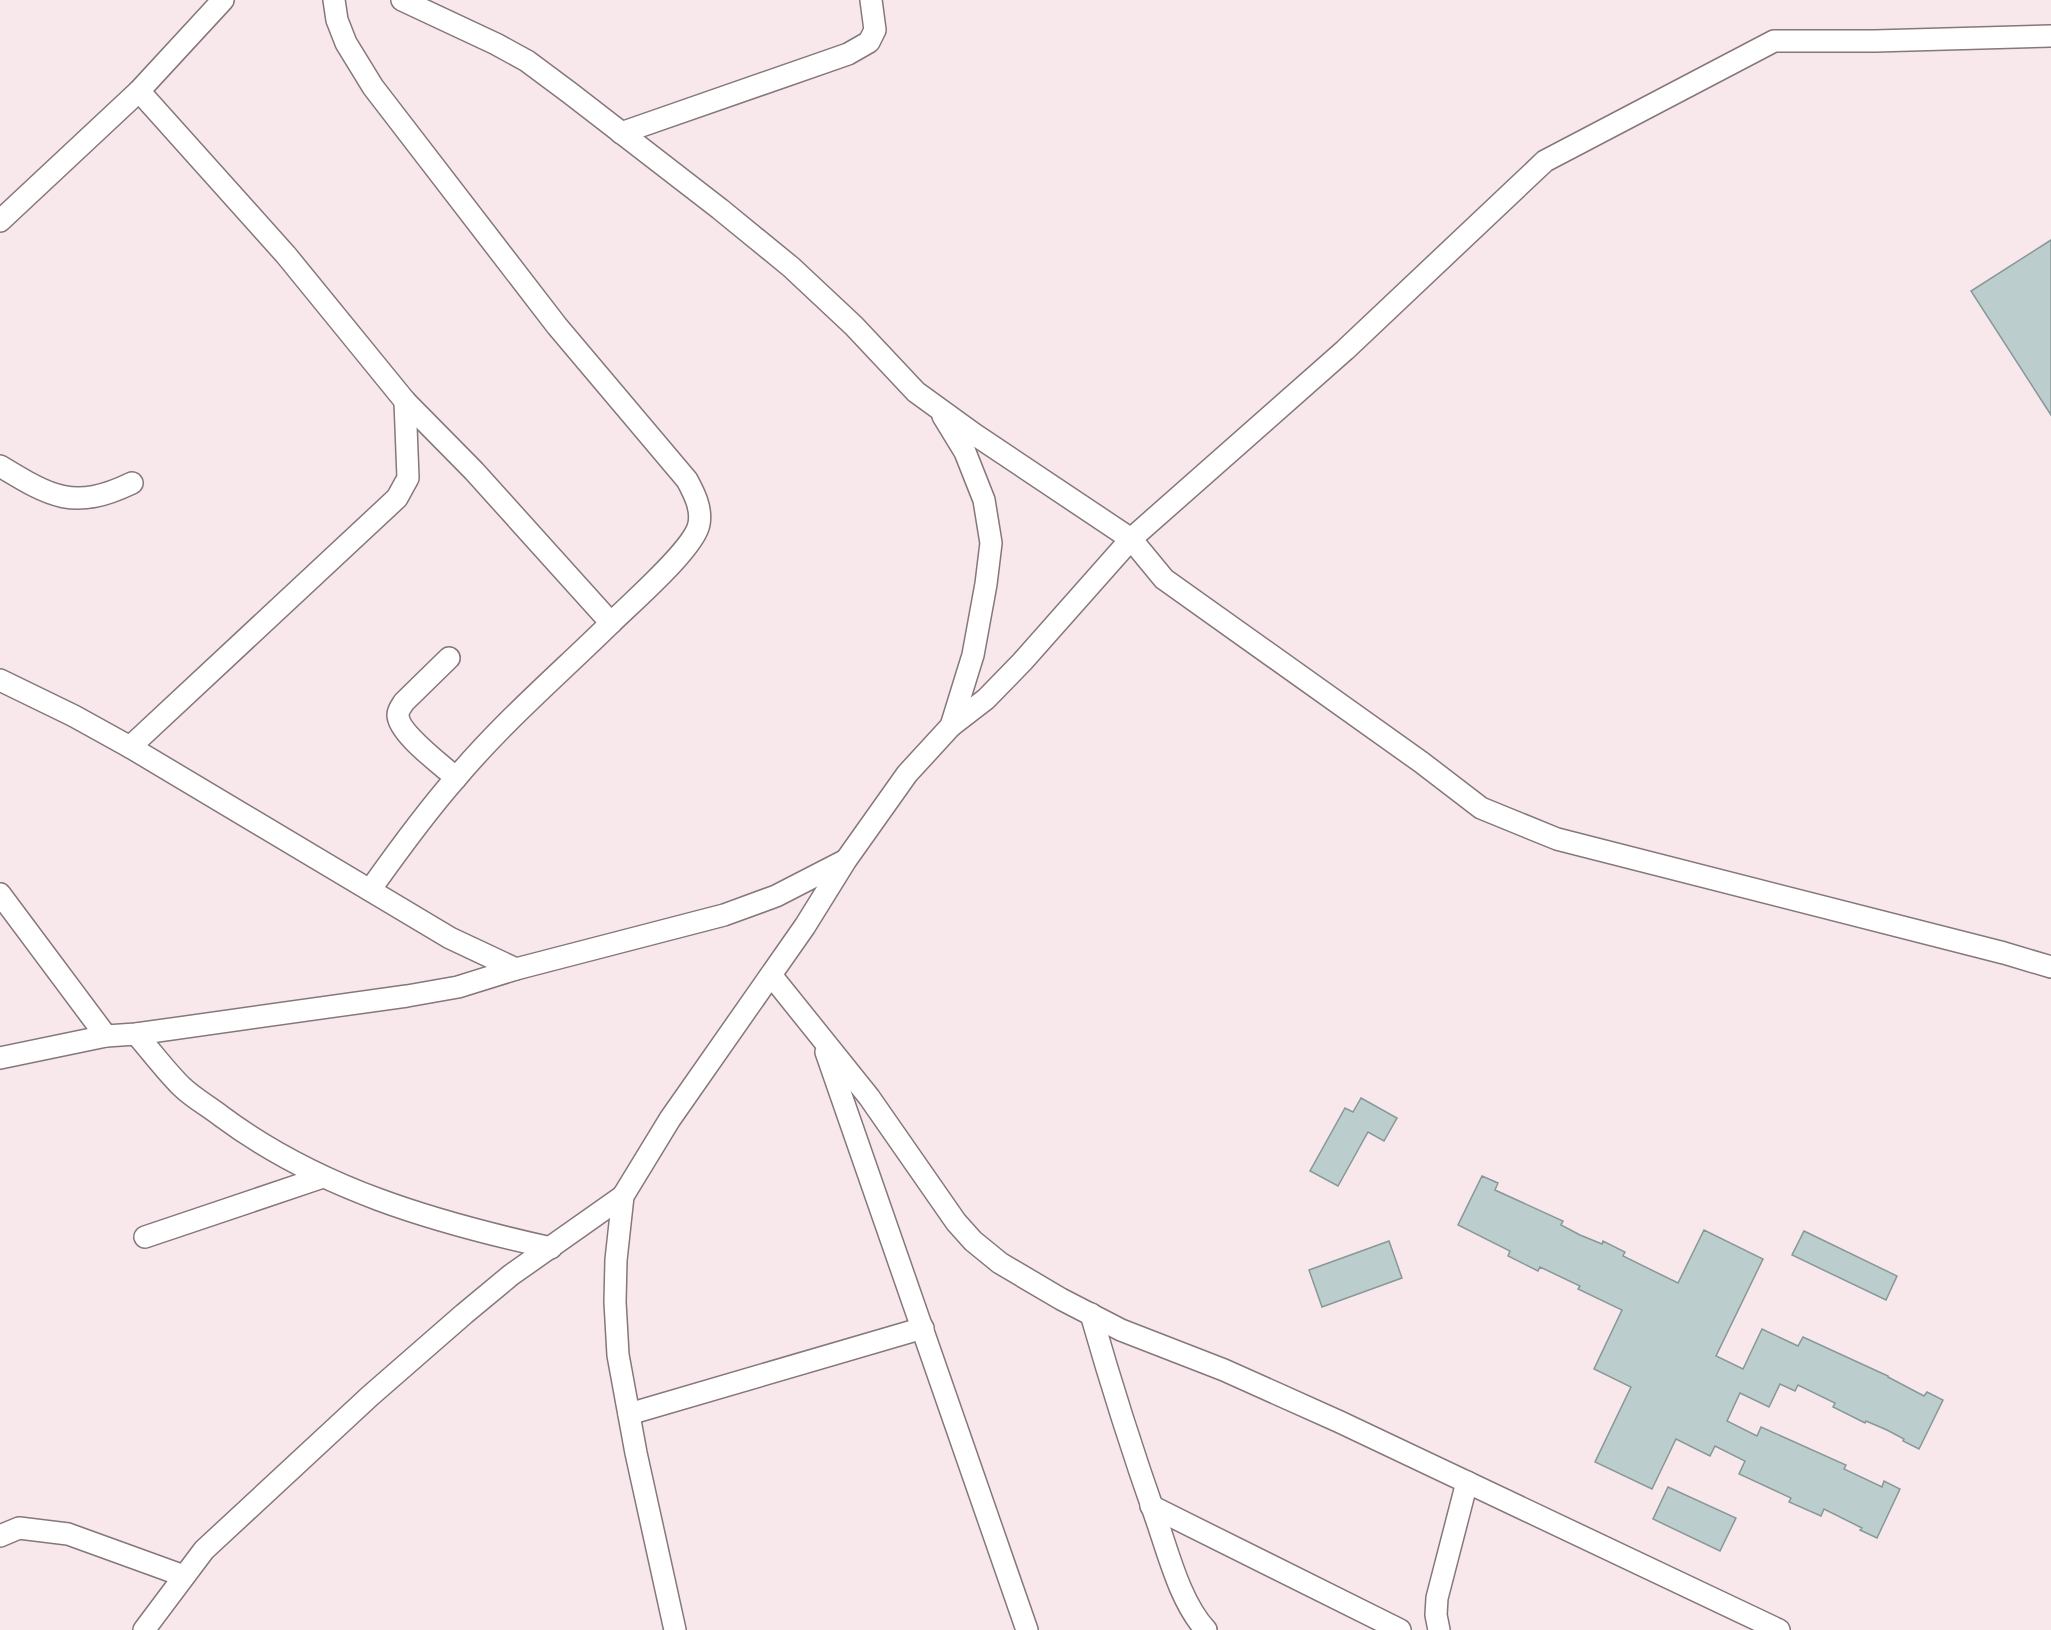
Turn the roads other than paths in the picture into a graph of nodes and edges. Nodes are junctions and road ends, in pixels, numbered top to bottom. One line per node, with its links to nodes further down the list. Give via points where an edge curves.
1 (223, 0): 6 (street)
2 (334, 0): 14 (street, via 346,43 373,87 557,327 687,480 694,494 699,508 695,535)
3 (402, 0): 7 (street, via 526,61)
4 (871, 0): 7 (street, via 875,30 869,42 848,54)
5 (2051, 36): 13 (street, via 1774,41 1545,161 1345,350)
6 (138, 91): 8 (street); 9 (street, via 286,255)
7 (621, 133): 10 (street, via 790,267)
8 (0, 221)
9 (405, 401): 14 (street, via 531,533); 18 (street, via 408,478 397,498)
10 (939, 410): 13 (street); 17 (street, via 965,452 984,500 991,543 972,655)
11 (0, 466): 12 (street, via 67,499 111,493)
12 (132, 483)
13 (1131, 539): 17 (street, via 1022,662 986,699); 23 (street, via 1164,579 1482,808 1557,839)
14 (610, 623): 19 (street, via 508,721)
15 (449, 658): 19 (street, via 404,702 398,716 402,728)
16 (0, 680): 18 (street)
17 (951, 726): 20 (street, via 907,774)
18 (130, 747): 21 (street)
19 (456, 778): 21 (street)
20 (846, 860): 24 (street, via 776,896 724,915); 25 (street)
21 (370, 890): 24 (street, via 450,938)
22 (0, 894): 27 (street)
23 (2051, 967)
24 (516, 969): 26 (street, via 458,987 406,996)
25 (771, 975): 28 (street); 31 (street, via 670,1119)
26 (136, 1034): 27 (street); 30 (street, via 182,1087 249,1137)
27 (106, 1036): 29 (street)
28 (821, 1038): 34 (street, via 973,1241 999,1263); 35 (street)
29 (0, 1058)
30 (323, 1176): 32 (street); 33 (street, via 448,1223)
31 (623, 1196): 33 (street); 36 (street, via 615,1302 618,1355)
32 (145, 1237)
33 (551, 1248): 40 (street, via 488,1294 370,1396 204,1550)
34 (1090, 1314): 37 (street, via 1235,1375); 38 (street)
35 (923, 1328): 36 (street); 45 (street)
36 (629, 1414): 44 (street)
37 (1467, 1482): 42 (street); 48 (street, via 1437,1598)
38 (1151, 1506): 41 (street); 46 (street, via 1190,1608)
39 (0, 1536): 40 (street, via 19,1528 68,1534)
40 (184, 1576): 43 (street)
41 (1373, 1624): 47 (street)
42 (1756, 1625): 49 (street)
43 (144, 1630)
44 (675, 1630)
45 (1027, 1630)
46 (1206, 1630)
47 (1400, 1630)
48 (1439, 1630)
49 (1779, 1630)

